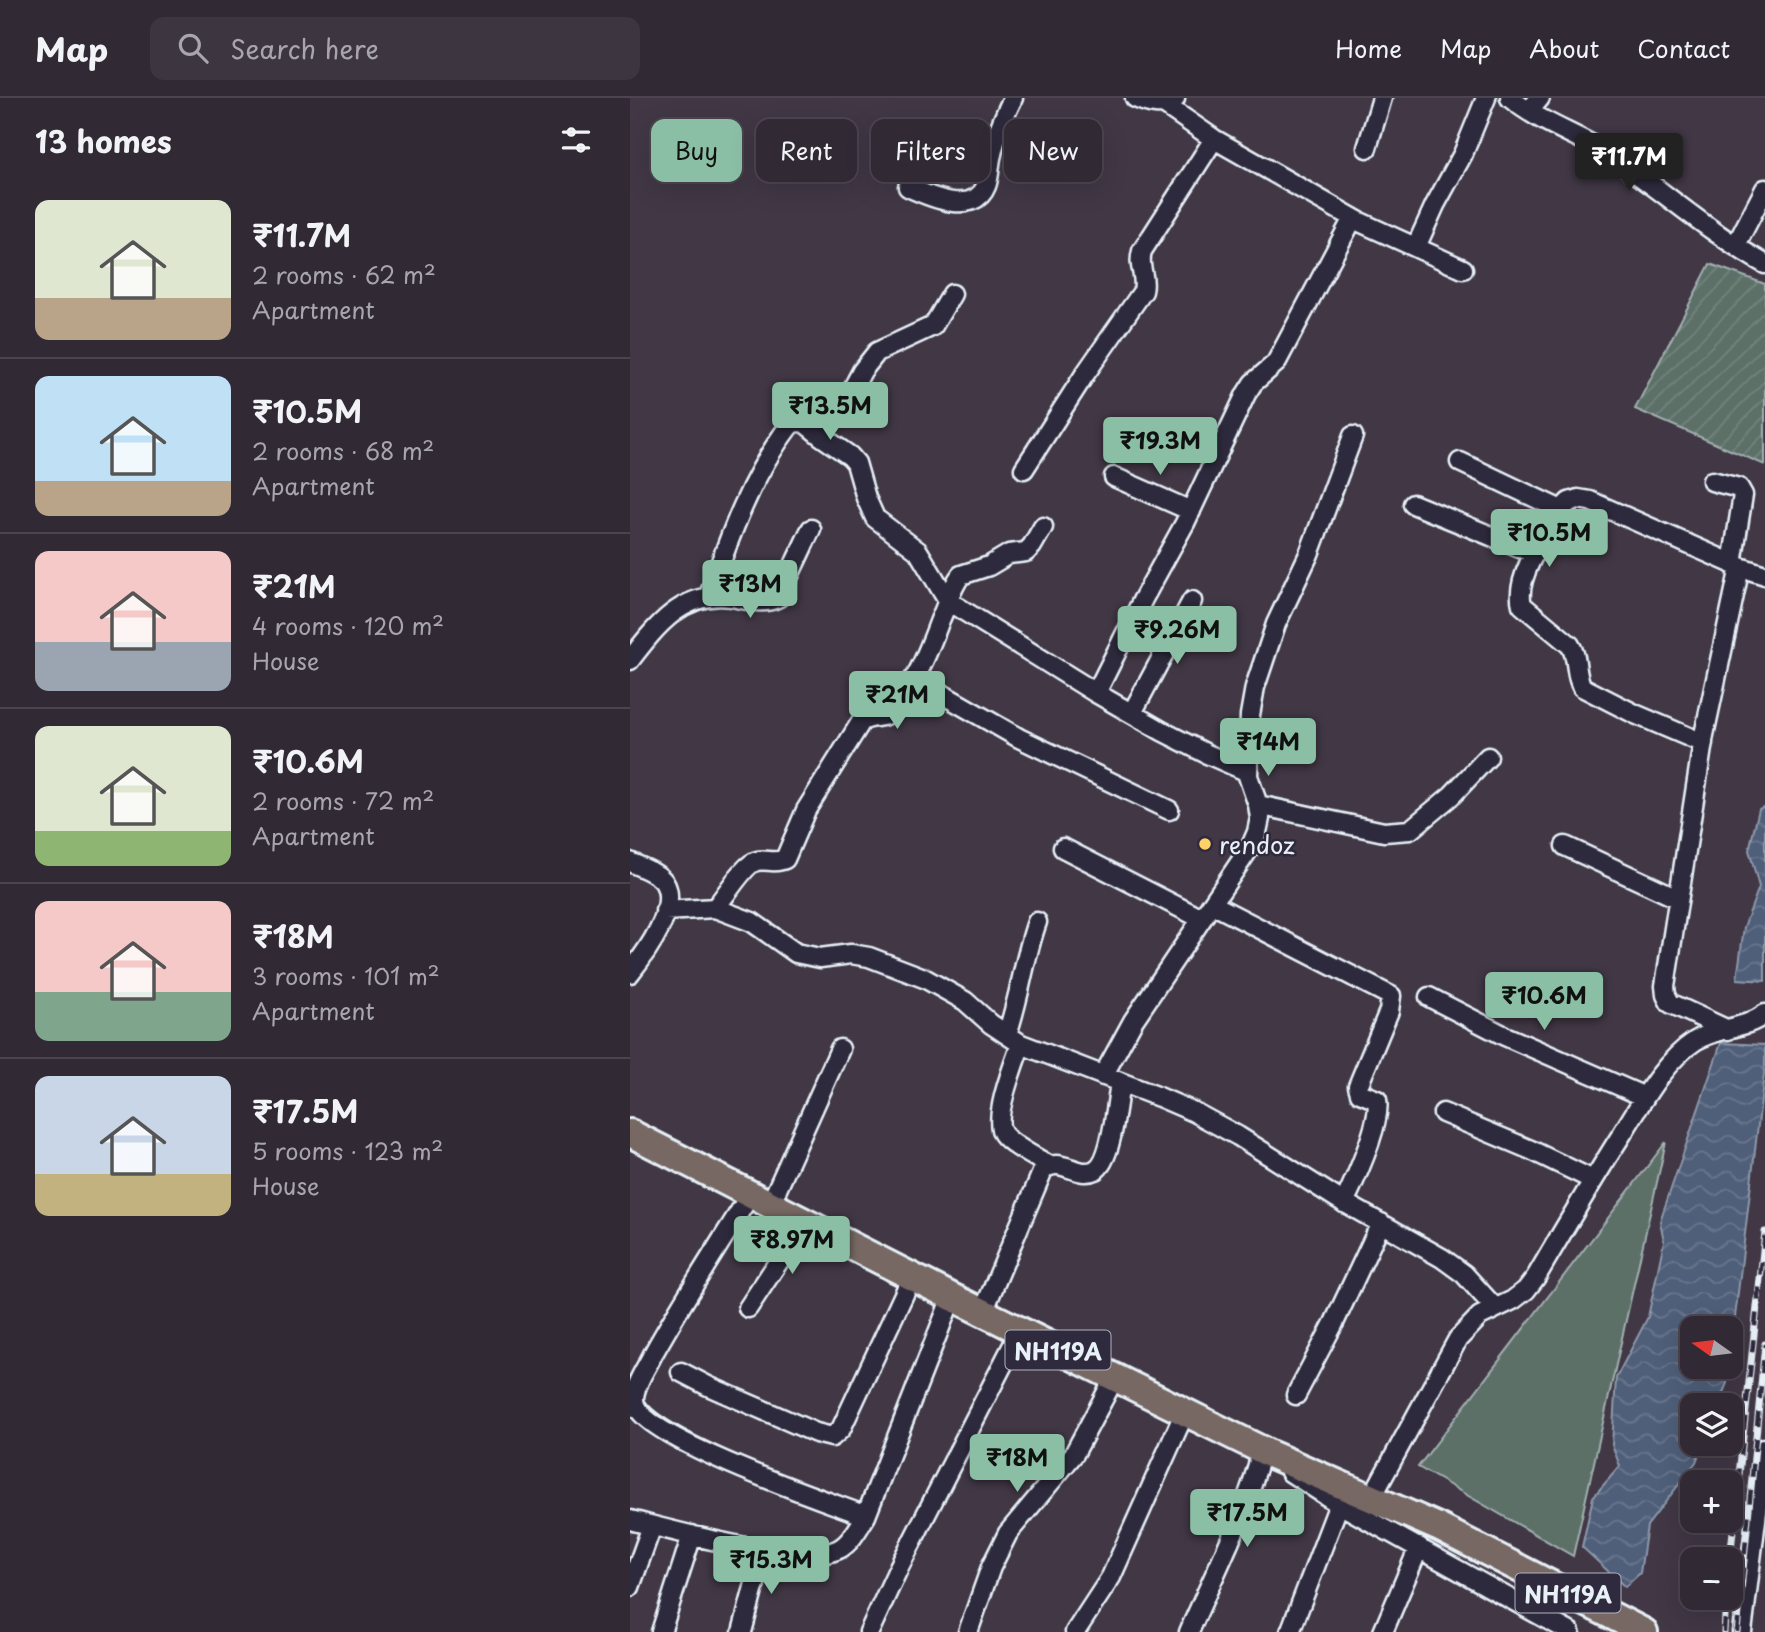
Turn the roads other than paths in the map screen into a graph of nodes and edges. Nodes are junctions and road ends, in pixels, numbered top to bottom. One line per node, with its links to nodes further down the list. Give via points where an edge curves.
1 (1013, 98): 10 (street, via 997,134 981,195 964,202 941,200)
2 (1135, 98): 6 (street, via 1148,103)
3 (1382, 98): 9 (street)
4 (1486, 98): 14 (street, via 1457,168)
5 (1510, 98): 7 (street)
6 (1171, 101): 8 (street)
7 (1534, 105): 13 (street)
8 (1214, 139): 12 (street); 21 (street, via 1142,251 1143,291)
9 (1367, 148)
10 (908, 187)
11 (1765, 189): 13 (street)
12 (1353, 218): 14 (street); 26 (street, via 1276,363 1246,394)
13 (1736, 245): 15 (street)
14 (1416, 247): 16 (street)
15 (1765, 264)
16 (1463, 269)
17 (952, 294): 18 (street, via 933,326 877,352 830,423)
18 (804, 422): 32 (street, via 790,425 754,486); 33 (street, via 850,456 875,518 918,551)
19 (1353, 436): 41 (street, via 1264,659 1250,715)
20 (1460, 462): 25 (street)
21 (1024, 469)
22 (1114, 477): 26 (street)
23 (1712, 481): 30 (street, via 1739,488 1743,495)
24 (1413, 504): 29 (street)
25 (1561, 510): 29 (street); 30 (street, via 1578,499 1590,501)
26 (1191, 511): 37 (street)
27 (1043, 527): 33 (street, via 1026,552 1009,554 961,575)
28 (811, 529): 32 (street, via 779,597 763,602)
29 (1535, 554): 39 (street, via 1520,587 1522,606 1570,645 1582,687)
30 (1736, 566): 31 (street); 39 (street)
31 (1765, 575)
32 (709, 596): 35 (street, via 670,615)
33 (948, 601): 36 (street); 37 (street)
34 (1192, 601): 38 (street)
35 (630, 660)
36 (914, 678): 43 (street, via 1029,744); 48 (street, via 890,713 861,722 806,810 785,859 751,863)
37 (1096, 693): 38 (street)
38 (1132, 713): 41 (street, via 1189,746)
39 (1703, 743): 47 (street)
40 (1488, 757): 42 (street, via 1410,830 1384,832)
41 (1248, 772): 42 (street)
42 (1258, 805): 50 (street, via 1260,818 1251,846)
43 (1169, 810)
44 (1565, 846): 47 (street)
45 (1063, 848): 50 (street)
46 (630, 862): 49 (street, via 663,880)
47 (1677, 898): 55 (street, via 1666,995 1670,1003)
48 (715, 908): 49 (street); 56 (street, via 752,922 796,953 820,958 869,957 924,978 965,1001)
49 (665, 911): 52 (street, via 653,940)
50 (1207, 911): 58 (street, via 1133,1021); 65 (street, via 1391,996 1358,1086 1360,1093 1377,1100 1378,1107 1368,1146)
51 (1037, 922): 56 (street)
52 (630, 973)
53 (1429, 997): 59 (street)
54 (1765, 1014): 55 (street)
55 (1728, 1030): 59 (street, via 1694,1042)
56 (1014, 1039): 58 (street); 62 (street, via 999,1125 1009,1140)
57 (840, 1049): 64 (street)
58 (1112, 1079): 62 (street, via 1111,1138 1099,1166 1087,1172); 65 (street, via 1219,1125)
59 (1645, 1097): 63 (street)
60 (1443, 1113): 63 (street)
61 (630, 1133): 64 (highway, NH119A)
62 (1048, 1165): 72 (street)
63 (1594, 1180): 71 (street, via 1536,1278 1513,1300)
64 (760, 1200): 66 (highway, NH119A); 82 (street, via 641,1376 636,1407 707,1454)
65 (1344, 1203): 67 (street)
66 (804, 1223): 68 (highway, NH119A); 70 (street)
67 (1381, 1223): 71 (street, via 1464,1274); 76 (street)
68 (912, 1276): 69 (highway, NH119A); 74 (street, via 841,1429 832,1437)
69 (952, 1297): 72 (highway, NH119A); 82 (street)
70 (748, 1308)
71 (1495, 1308): 80 (street, via 1480,1316 1458,1339)
72 (983, 1312): 73 (highway, NH119A)
73 (1020, 1331): 75 (highway, NH119A); 91 (street)
74 (681, 1372)
75 (1115, 1377): 77 (highway, NH119A); 92 (street, via 1074,1454 1008,1533)
76 (1296, 1395)
77 (1185, 1412): 79 (highway, NH119A); 93 (street, via 1111,1577)
78 (1765, 1448): 99 (street)
79 (1267, 1453): 80 (highway, NH119A); 81 (street); 94 (street)
80 (1373, 1497): 98 (highway, NH119A)
81 (1339, 1504): 86 (street); 95 (street)
82 (866, 1516): 87 (street, via 849,1541 829,1553)
83 (630, 1520): 84 (street)
84 (652, 1525): 85 (street); 88 (street)
85 (692, 1535): 87 (street); 89 (street)
86 (1419, 1547): 96 (street); 97 (street)
87 (764, 1550): 90 (street)
88 (630, 1587)
89 (661, 1632)
90 (742, 1632)
91 (869, 1632)
92 (968, 1632)
93 (1075, 1632)
94 (1189, 1632)
95 (1290, 1632)
96 (1382, 1632)
97 (1570, 1632)
98 (1644, 1632)
99 (1742, 1632)

